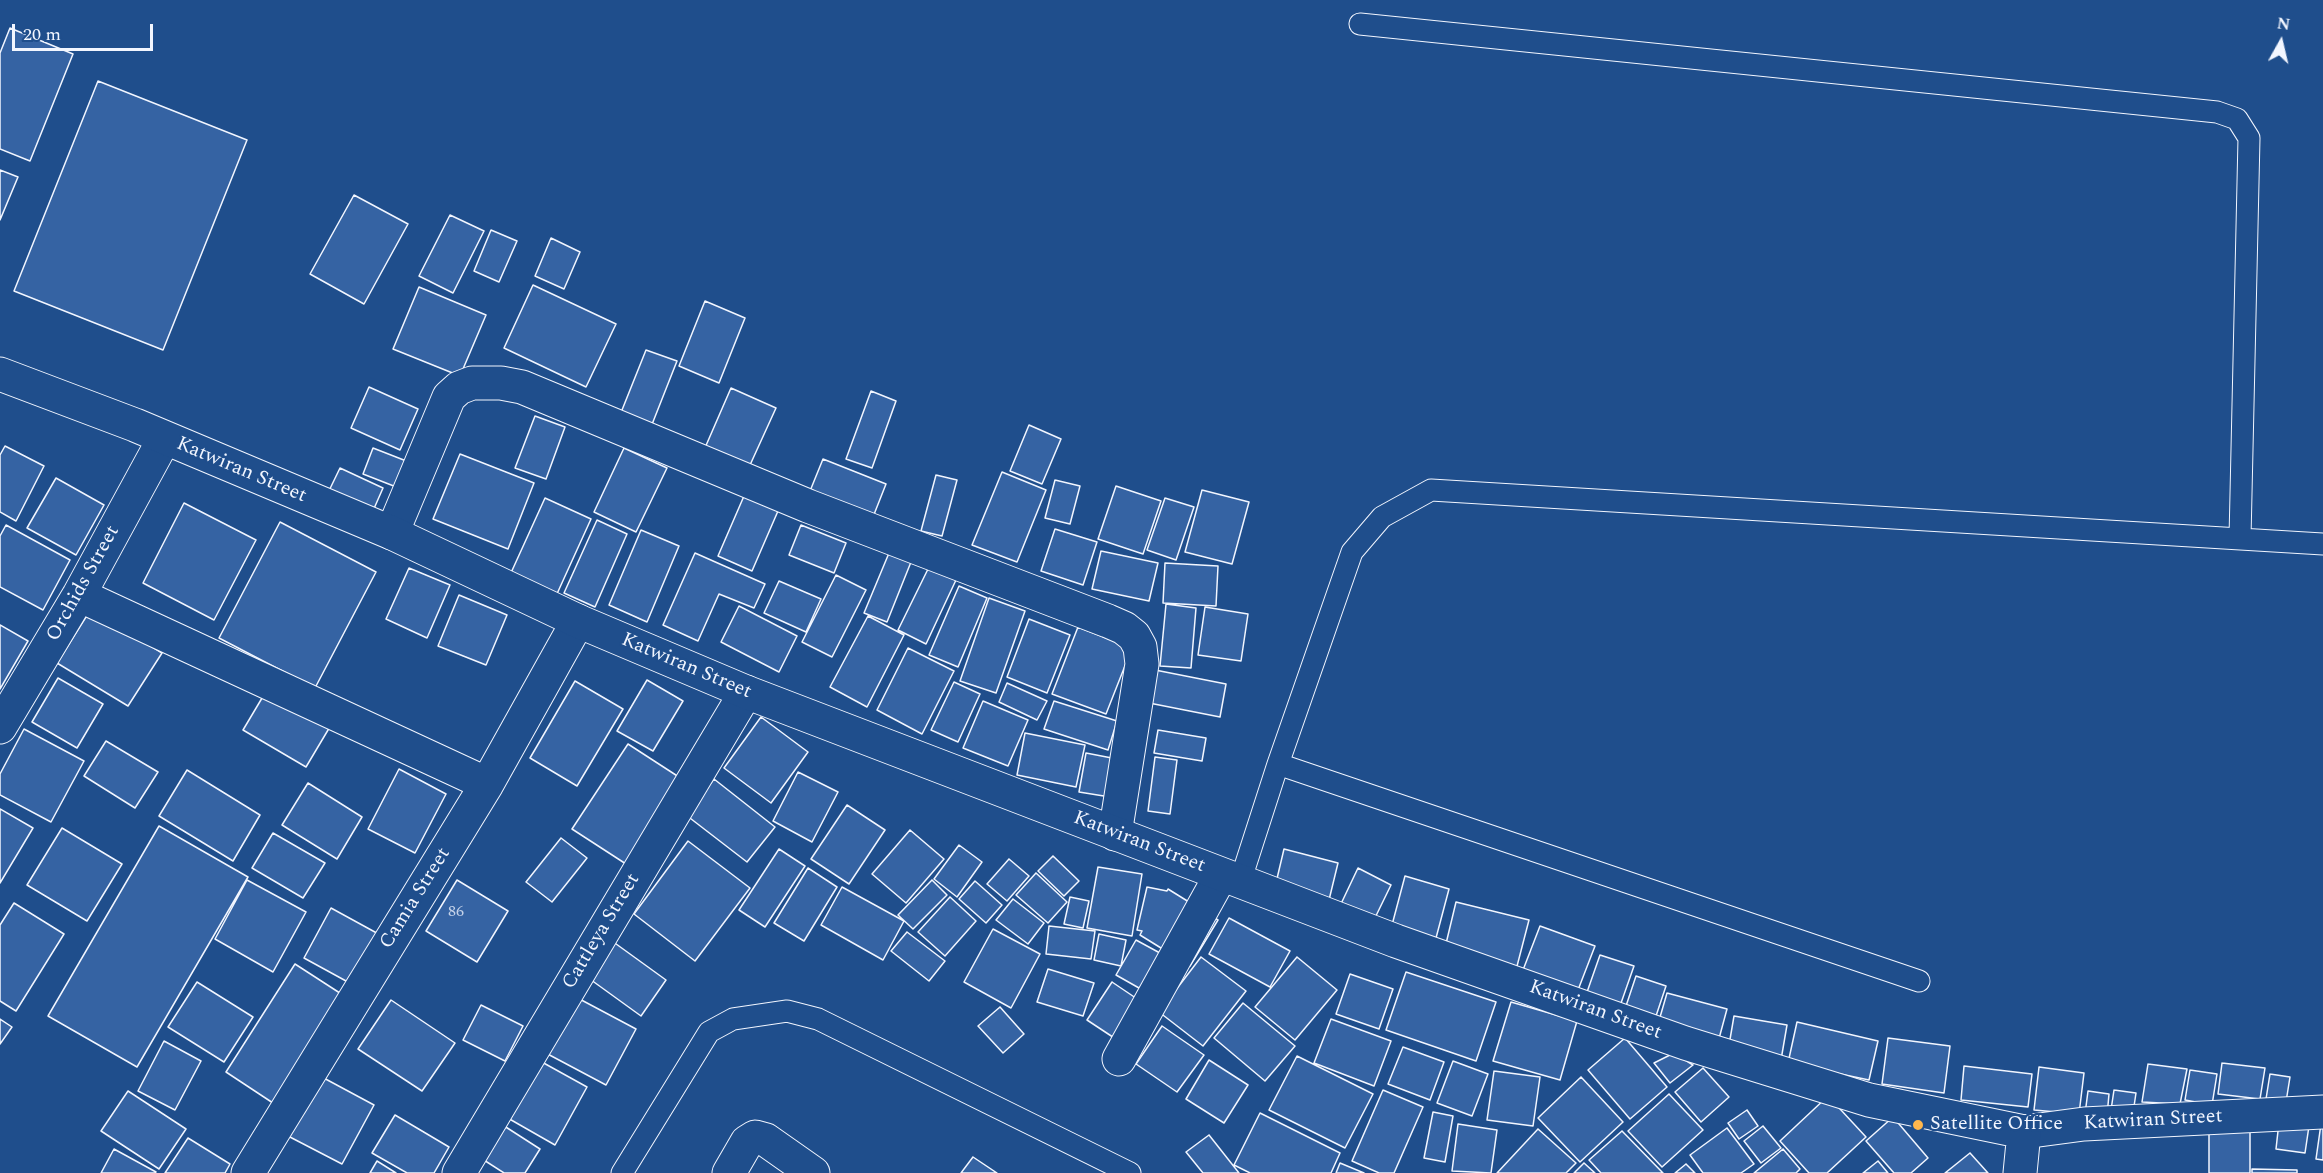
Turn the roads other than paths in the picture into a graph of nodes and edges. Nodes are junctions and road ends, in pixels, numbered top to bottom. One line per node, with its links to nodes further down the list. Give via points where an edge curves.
1 (1360, 24): 5 (lane, via 2217,112 2237,119 2249,138)
2 (2, 379): 3 (street, Katwiran Street, via 135,425)
3 (164, 439): 4 (street, Katwiran Street); 7 (street, Orchids Street)
4 (392, 533): 8 (street, Katwiran Street); 13 (street, via 449,397 472,383 501,383 522,387 808,506 1108,621 1134,636 1142,664)
5 (2240, 538): 6 (lane); 11 (lane, via 1431,490 1382,516 1352,552)
6 (2323, 544)
7 (79, 595): 10 (street, Orchids Street); 12 (street)
8 (579, 621): 9 (street, Katwiran Street); 12 (street, Camia Street)
9 (746, 692): 13 (street, Katwiran Street); 20 (street, Cattleya Street)
10 (0, 727)
11 (1278, 764): 14 (lane); 15 (lane)
12 (487, 784): 19 (street, Camia Street)
13 (1115, 834): 14 (street, Katwiran Street)
14 (1230, 878): 16 (street); 18 (street, Katwiran Street, via 1685,1043 1869,1100)
15 (1919, 981)
16 (1119, 1059)
17 (2323, 1112): 18 (street, Katwiran Street, via 2084,1124)
18 (2024, 1132): 25 (street)
19 (248, 1173)
20 (459, 1173)
21 (622, 1173): 24 (lane, via 709,1032 733,1019 787,1011 818,1019)
22 (729, 1173): 23 (street, via 747,1142 755,1137 766,1140)
23 (813, 1173)
24 (1130, 1173)
25 (2020, 1173)

